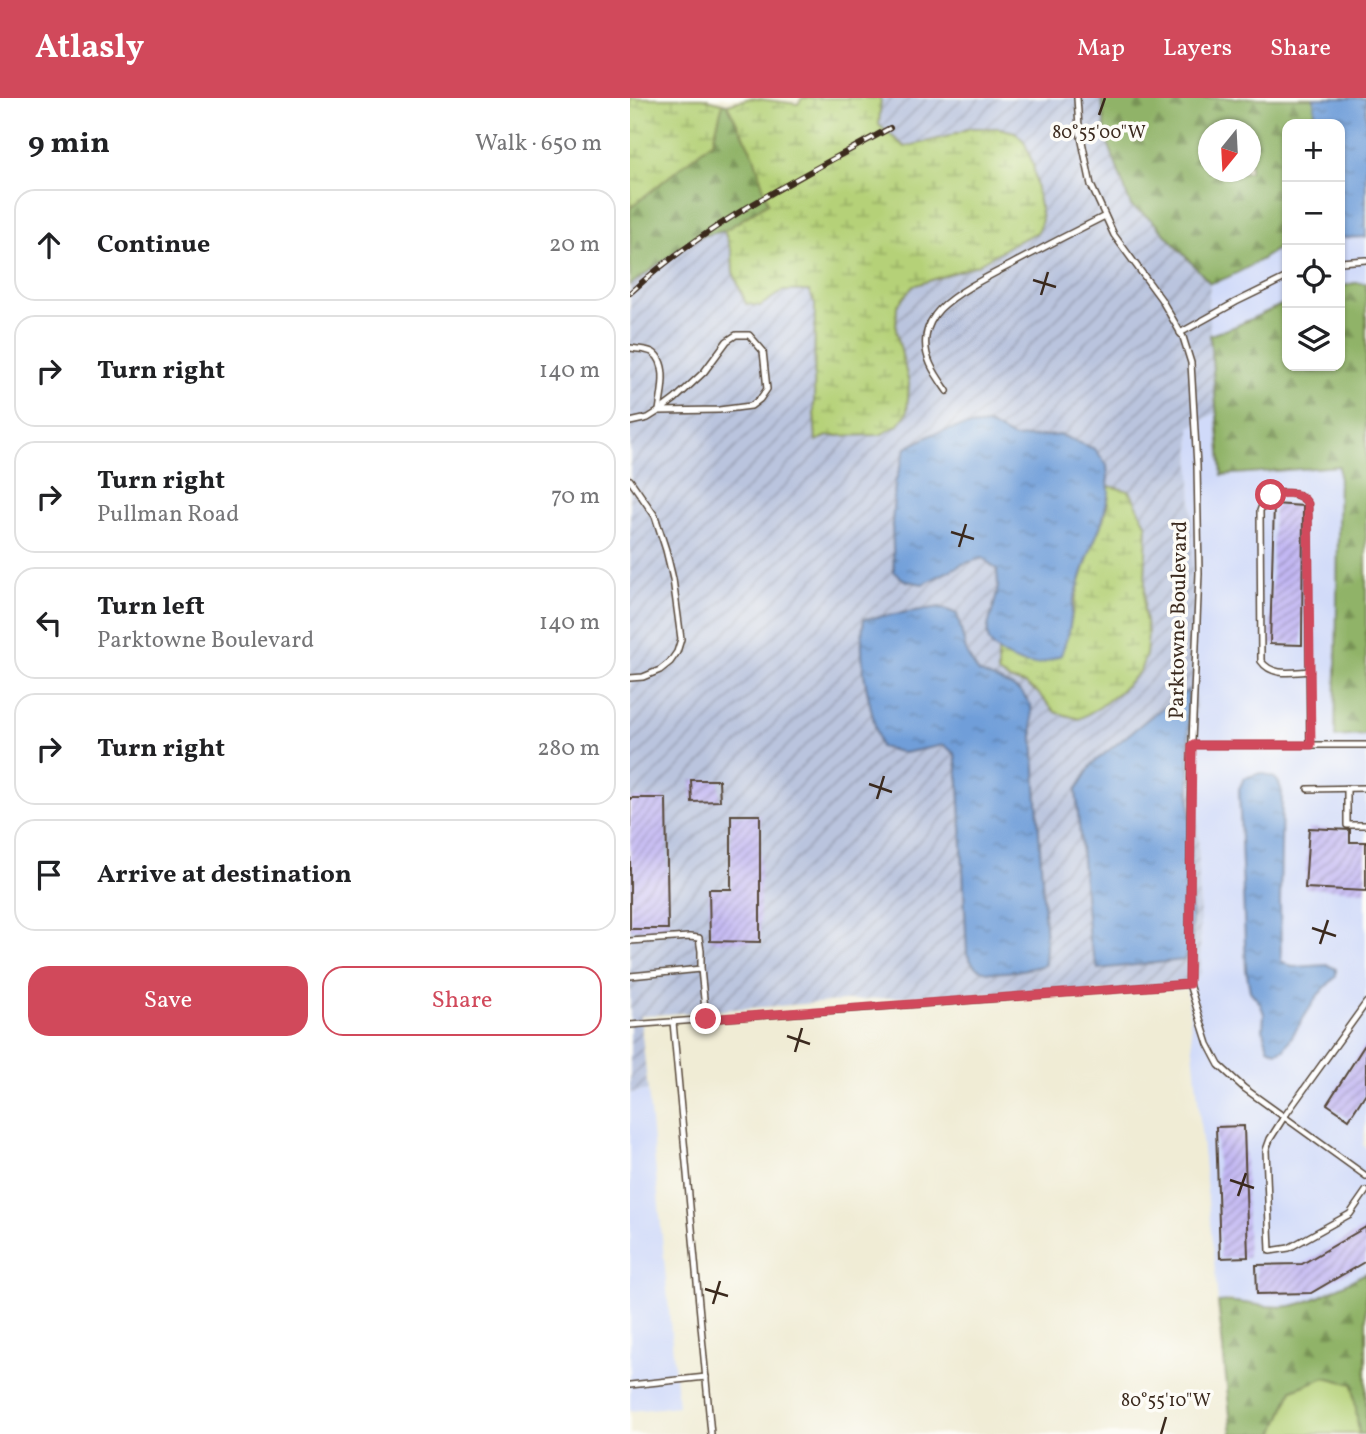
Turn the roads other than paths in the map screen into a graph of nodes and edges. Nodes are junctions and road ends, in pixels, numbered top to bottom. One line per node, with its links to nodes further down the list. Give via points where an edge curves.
1 (1077, 98): 2 (lane, Parktowne Boulevard, via 1091,185)
2 (1105, 216): 6 (lane, Parktowne Boulevard); 8 (lane, via 985,278 942,307 925,338 932,369)
3 (1366, 260): 4 (lane)
4 (1345, 262)
5 (1282, 279): 6 (lane)
6 (1180, 333): 14 (lane, Parktowne Boulevard, via 1191,363 1197,466 1199,573)
7 (630, 348): 9 (lane, via 658,357 664,374)
8 (947, 391)
9 (659, 411): 9 (lane, via 751,406 767,389 762,351 749,335 736,335 704,372); 10 (lane)
10 (630, 422)
11 (630, 480): 13 (lane, via 654,516 666,550 681,639 677,652 660,670)
12 (1310, 671): 12 (lane, via 1308,504 1295,494 1271,495 1260,511 1261,661 1271,671); 15 (lane)
13 (630, 678)
14 (1192, 745): 15 (lane); 24 (lane, Parktowne Boulevard)
15 (1311, 745): 16 (lane)
16 (1366, 745)
17 (1347, 788): 18 (lane); 19 (lane); 20 (lane, via 1347,825)
18 (1366, 788)
19 (1308, 789)
20 (1366, 825)
21 (630, 941): 22 (lane, via 699,939)
22 (701, 969): 23 (lane); 26 (lane)
23 (630, 976)
24 (1189, 984): 26 (lane); 29 (lane, Parktowne Boulevard, via 1219,1065)
25 (1366, 1003): 29 (lane)
26 (706, 1019): 27 (lane)
27 (673, 1021): 28 (lane); 32 (lane)
28 (630, 1025)
29 (1284, 1117): 30 (lane, Parktowne Boulevard); 31 (lane, via 1266,1150 1270,1251 1289,1248 1350,1214)
30 (1366, 1176)
31 (1366, 1191)
32 (706, 1377): 33 (lane); 34 (lane)
33 (630, 1385)
34 (711, 1434)

